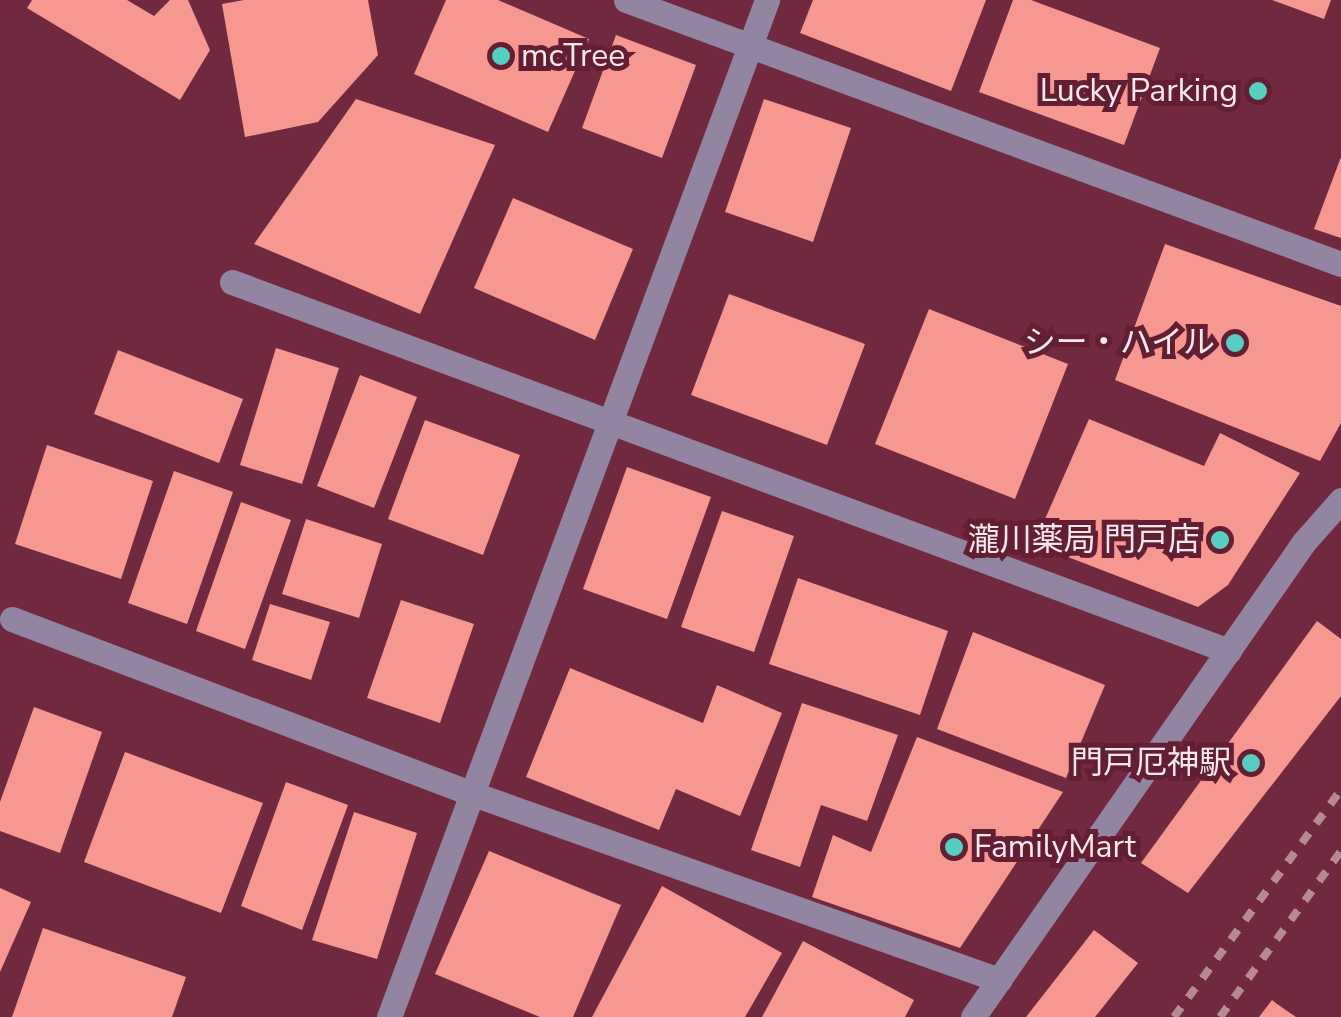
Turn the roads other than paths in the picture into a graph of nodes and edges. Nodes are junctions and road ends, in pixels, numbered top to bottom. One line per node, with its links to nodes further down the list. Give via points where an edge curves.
1 (626, 0): 3 (street)
2 (768, 0): 3 (street)
3 (748, 45): 4 (street); 6 (street)
4 (1341, 264)
5 (232, 282): 6 (street)
6 (612, 422): 9 (street); 10 (street)
7 (1341, 500): 9 (street)
8 (12, 619): 10 (street)
9 (1229, 651): 11 (street)
10 (476, 795): 11 (street); 12 (street)
11 (999, 980): 13 (street)
12 (389, 1017)
13 (973, 1017)

